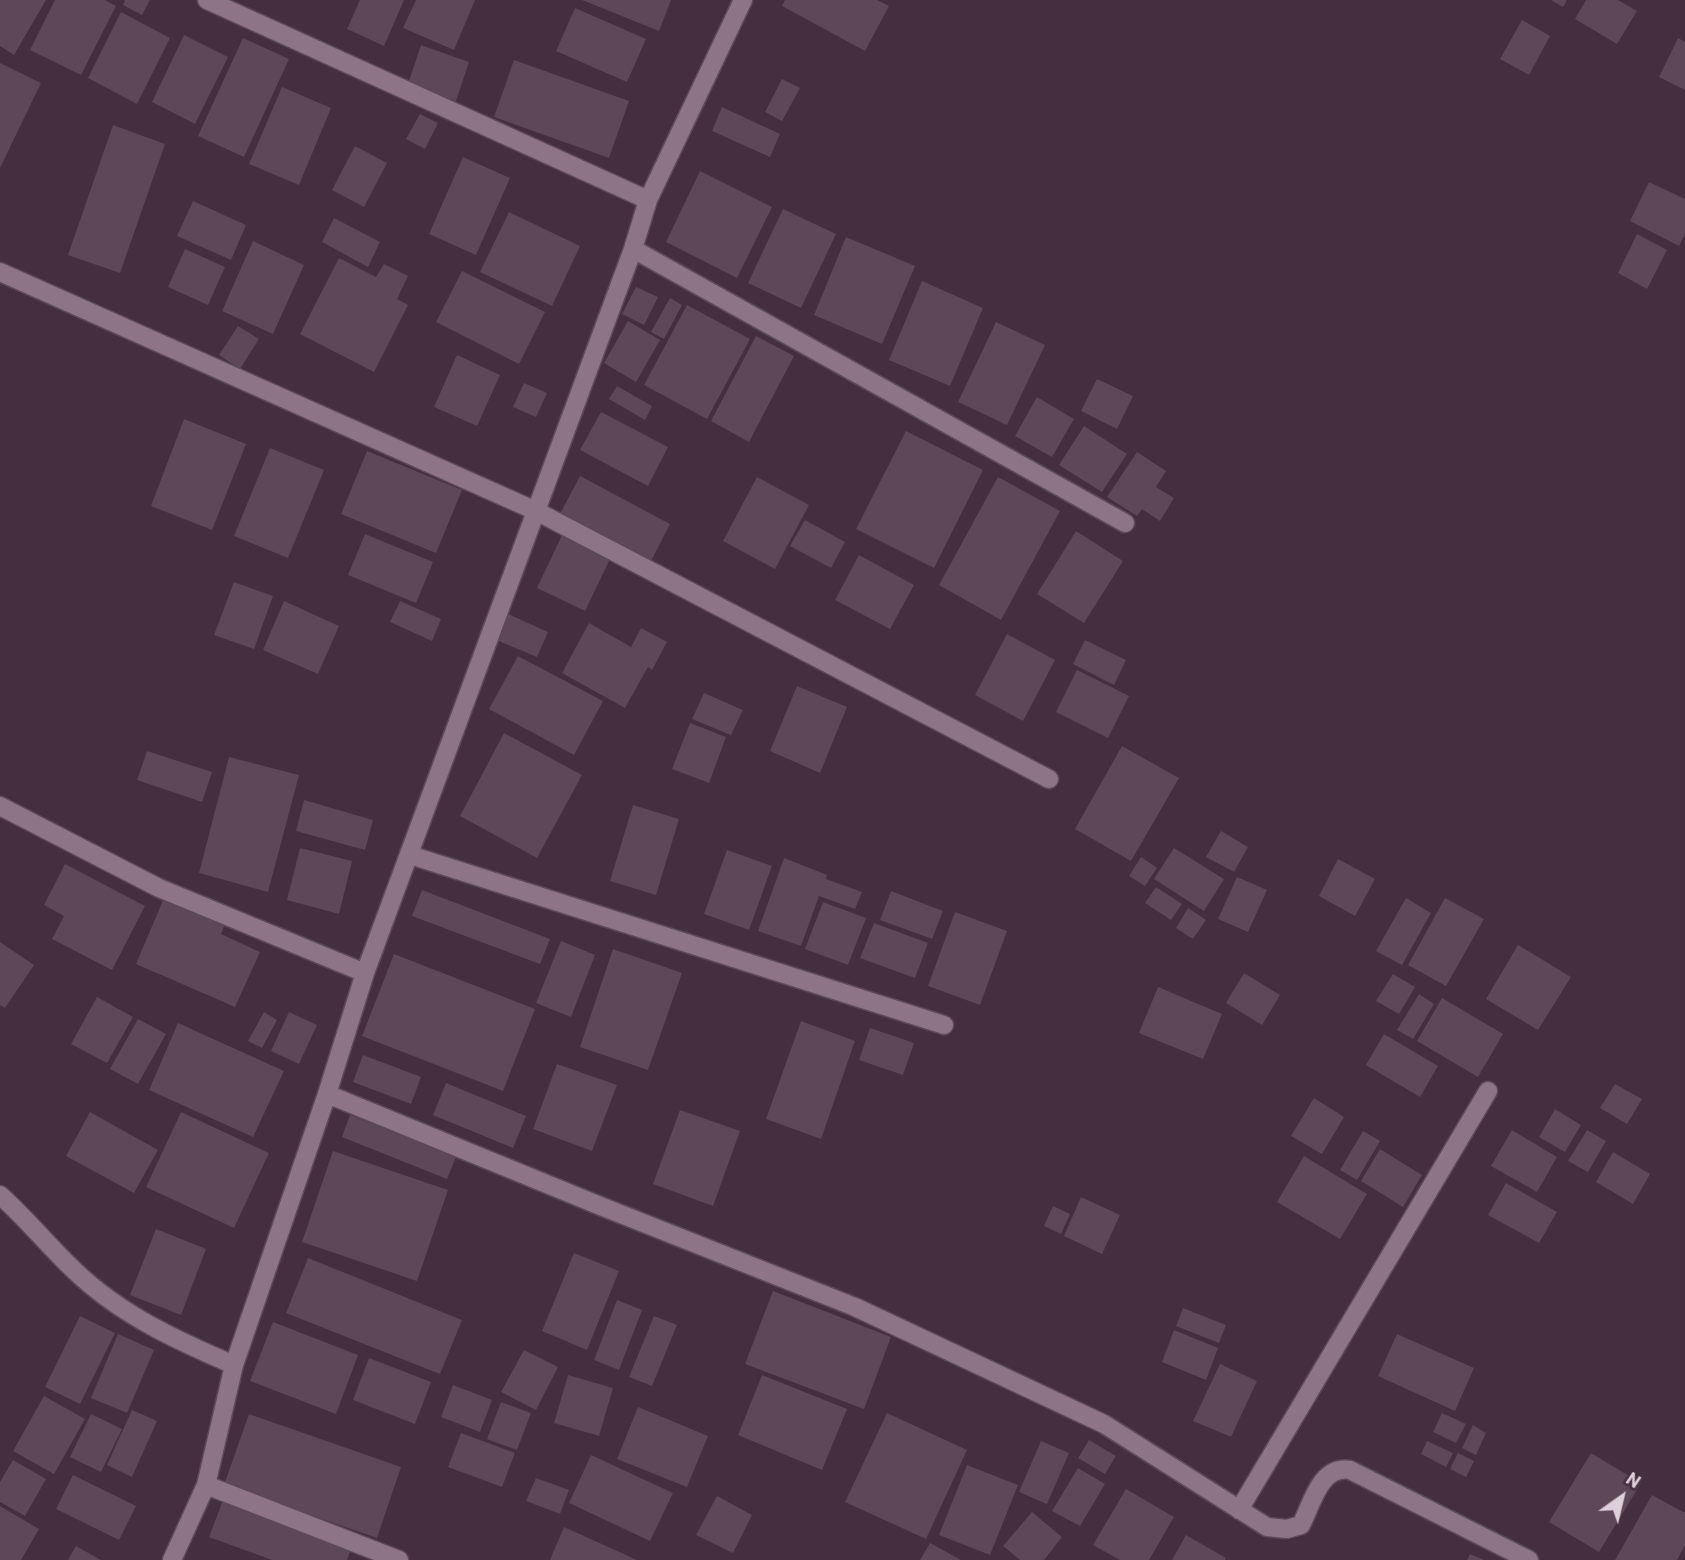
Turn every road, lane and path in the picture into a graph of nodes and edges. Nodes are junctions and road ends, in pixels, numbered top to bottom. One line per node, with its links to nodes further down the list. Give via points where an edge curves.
1 (207, 0): 3 (street)
2 (743, 0): 3 (street)
3 (648, 200): 4 (street)
4 (633, 249): 6 (street); 7 (street)
5 (0, 272): 6 (street)
6 (536, 511): 8 (street); 10 (street)
7 (1125, 523)
8 (1049, 779)
9 (0, 806): 11 (street, via 159,888)
10 (410, 855): 11 (street); 12 (street)
11 (365, 973): 14 (street)
12 (944, 1025)
13 (1488, 1091): 18 (street)
14 (327, 1094): 16 (street); 18 (street, via 855,1307 1104,1423)
15 (0, 1195): 16 (street, via 78,1274 131,1314)
16 (234, 1365): 17 (street)
17 (206, 1485): 19 (street); 20 (street)
18 (1239, 1510): 21 (street, via 1267,1527 1301,1525 1327,1474 1350,1470)
19 (172, 1560)
20 (399, 1560)
21 (1530, 1560)

